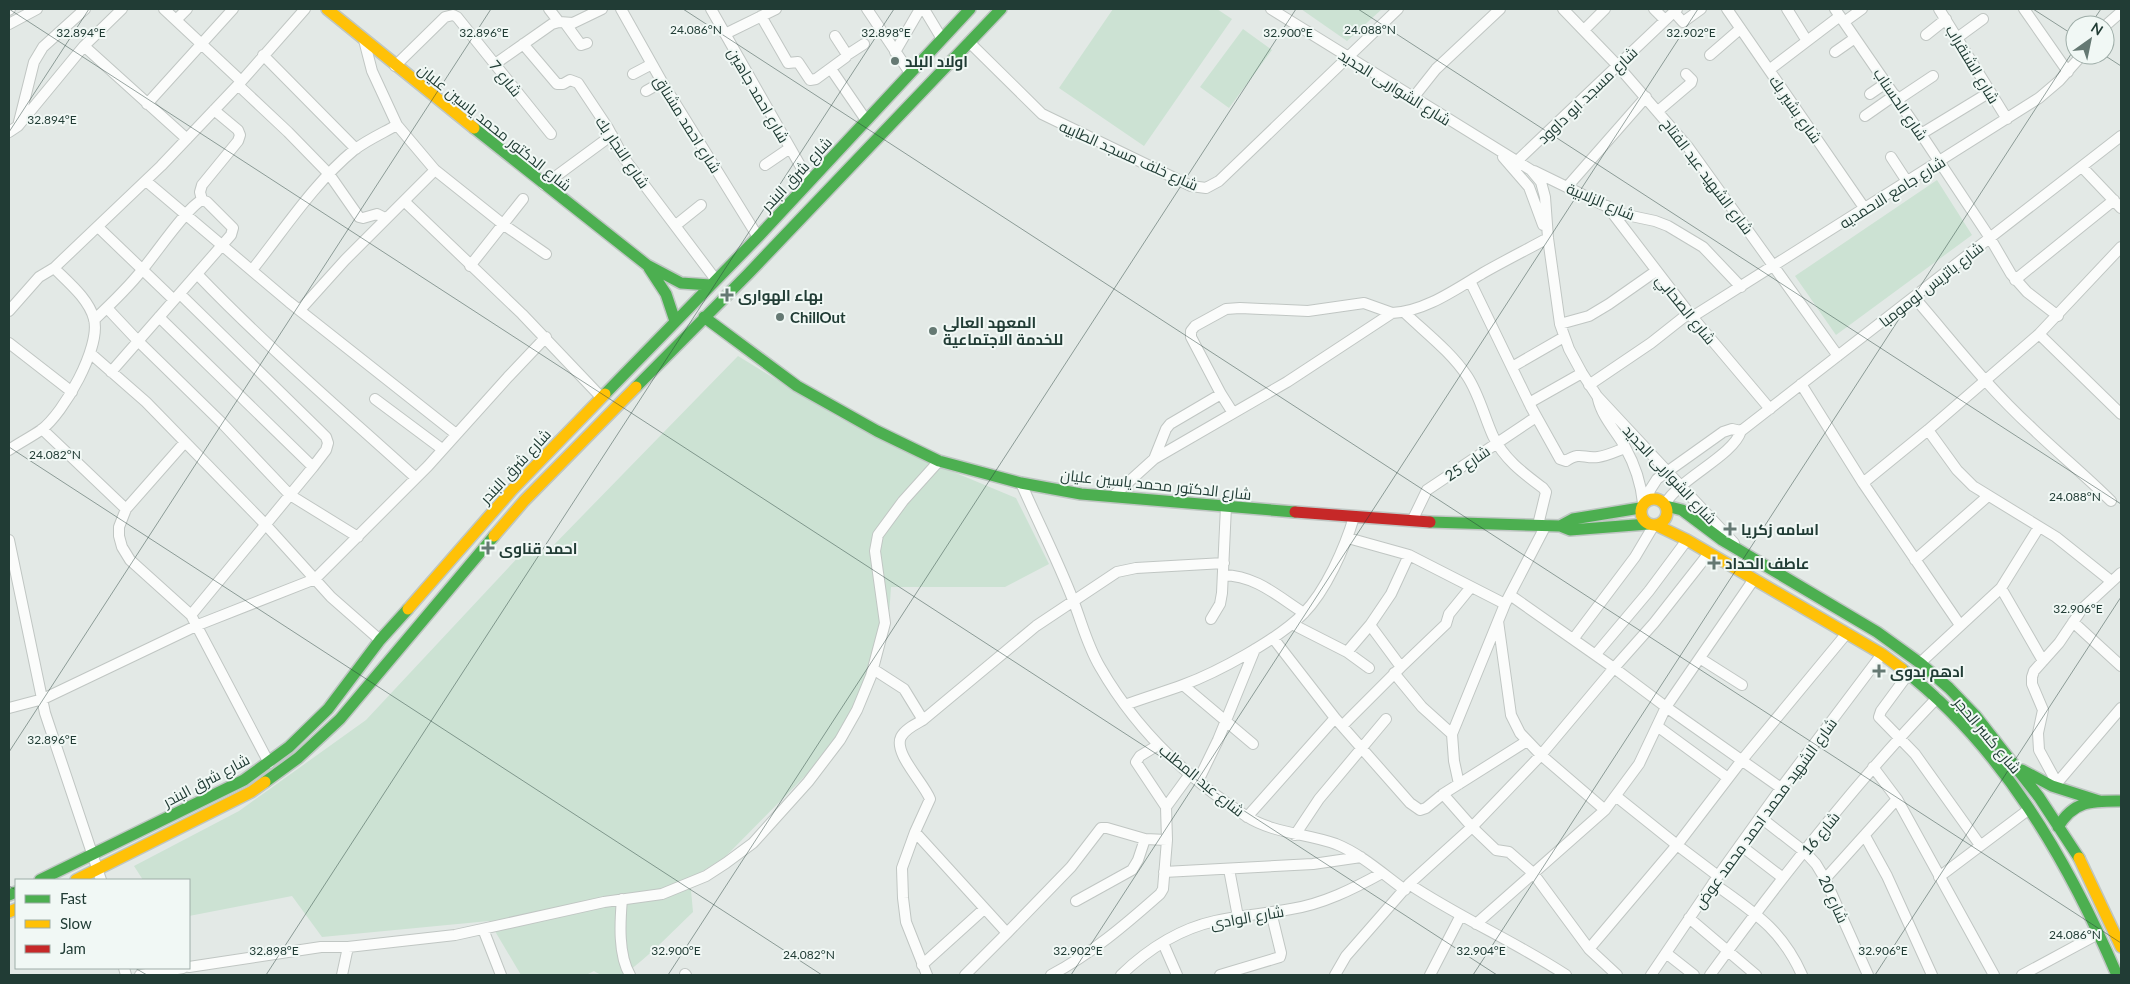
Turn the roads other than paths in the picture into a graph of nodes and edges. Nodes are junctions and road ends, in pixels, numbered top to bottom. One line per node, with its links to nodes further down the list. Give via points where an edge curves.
1 (37, 9): 39 (street)
2 (85, 9): 90 (street, via 44,47 34,62)
3 (122, 9): 55 (street)
4 (164, 9): 34 (street)
5 (187, 9): 34 (street)
6 (233, 9): 52 (street)
7 (305, 9): 58 (street)
8 (327, 9): 48 (main road, شارع الدكتور محمد ياسين عليان)
9 (549, 9): 38 (street)
10 (602, 9): 38 (street, via 573,22)
11 (621, 9): 63 (street, شارع احمد مشناق)
12 (711, 9): 42 (street, شارع احمد جاهين)
13 (776, 9): 33 (street)
14 (867, 9): 56 (street)
15 (920, 9): 56 (street)
16 (924, 9): 47 (street)
17 (970, 9): 47 (main road, شارع شرق البندر)
18 (1000, 9): 50 (main road, شارع شرق البندر)
19 (1271, 9): 61 (street, شارع الشواربى الجديد)
20 (1398, 9): 61 (street, شارع خلف مسجد الطابيه)
21 (1500, 9): 82 (street, via 1436,69)
22 (1563, 9): 41 (street, شارع الشهيد عبد الفتاح)
23 (1605, 9): 41 (street)
24 (1654, 9): 35 (street)
25 (1701, 9): 31 (street, via 1683,22)
26 (1727, 9): 40 (street, شارع بشير بك)
27 (1786, 9): 49 (street)
28 (1862, 9): 32 (street)
29 (1939, 9): 36 (street, شارع الشنقراب)
30 (2024, 9): 69 (street)
31 (1676, 10): 35 (street, شارع مسجد ابو داوود)
32 (1840, 15): 45 (street, شارع الحسناب); 49 (street)
33 (761, 16): 42 (street); 67 (street, via 788,63 798,62 810,80)
34 (176, 20): 52 (street)
35 (1665, 20): 66 (street, شارع مسجد ابو داوود)
36 (1946, 20): 43 (street); 46 (street, شارع الشنقراب)
37 (1983, 20): 46 (street)
38 (562, 22): 51 (street, via 582,45); 53 (street, via 552,24)
39 (9, 24)
40 (1740, 29): 60 (street); 68 (street, شارع بشير بك)
41 (1584, 30): 66 (street, شارع الشهيد عبد الفتاح)
42 (725, 34): 96 (street, شارع احمد جاهين)
43 (1926, 34)
44 (835, 36): 59 (street)
45 (1855, 38): 57 (street); 76 (street, شارع الحسناب)
46 (1957, 38): 78 (street, شارع الشنقراب)
47 (942, 39): 70 (main road, شارع شرق البندر)
48 (364, 40): 65 (main road, شارع الدكتور محمد ياسين عليان); 89 (street, via 372,71)
49 (1807, 41): 68 (street)
50 (969, 42): 61 (street, شارع خلف مسجد الطابيه, via 1042,114 1198,188 1206,188 1219,181); 152 (main road, شارع شرق البندر)
51 (588, 43)
52 (202, 44): 75 (street); 83 (street)
53 (523, 44): 62 (street); 93 (street, شارع النجار بك, via 557,84 576,81)
54 (864, 44): 59 (street)
55 (84, 46): 83 (street); 90 (street)
56 (896, 52): 70 (street)
57 (1835, 52)
58 (263, 55): 75 (street); 98 (street)
59 (847, 55): 67 (street)
60 (1710, 55)
61 (1348, 57): 82 (street, شارع الشواربى الجديد)
62 (495, 64): 65 (street, شارع 7, via 457,17 448,15); 91 (street, شارع 7)
63 (652, 64): 71 (street); 74 (street, شارع احمد مشناق)
64 (2074, 65): 69 (street, شارع جامع الاحمديه)
65 (395, 66): 110 (main road, شارع الدكتور محمد ياسين عليان)
66 (1618, 66): 80 (street, شارع الشهيد عبد الفتاح); 100 (street, شارع مسجد ابو داوود)
67 (831, 69): 88 (street)
68 (1769, 70): 118 (street, شارع بشير بك)
69 (2068, 72): 87 (street, شارع جامع الاحمديه, via 2039,98)
70 (910, 73): 88 (main road, شارع شرق البندر)
71 (633, 74)
72 (1686, 74): 85 (street, via 1692,82)
73 (1932, 76): 81 (street)
74 (662, 82): 77 (street); 124 (street, شارع احمد مشناق)
75 (240, 83): 84 (street); 106 (street)
76 (1886, 83): 79 (street); 81 (street, شارع الحسناب)
77 (646, 92)
78 (1990, 92): 87 (street, شارع الشنقراب); 92 (street)
79 (1870, 94)
80 (1646, 97): 85 (street, شارع الشهيد عبد الفتاح); 111 (street)
81 (1896, 97): 86 (street); 92 (street, شارع الحسناب)
82 (1413, 98): 97 (street, شارع الشواربى الجديد)
83 (147, 104): 95 (street)
84 (214, 110): 95 (street); 113 (street, via 240,135 202,185)
85 (1658, 111): 132 (street, شارع الشهيد عبد الفتاح)
86 (1865, 116)
87 (2007, 119): 101 (street, شارع جامع الاحمديه)
88 (866, 120): 108 (main road, شارع شرق البندر)
89 (397, 125): 98 (street); 104 (street)
90 (13, 129)
91 (551, 134)
92 (1921, 134): 101 (street, شارع الحسناب)
93 (612, 135): 110 (street); 122 (street, شارع النجار بك, via 624,158)
94 (2121, 136): 103 (street, شارع باتريس لومومبا)
95 (187, 139): 107 (street)
96 (790, 148): 102 (street); 108 (street, شارع احمد جاهين)
97 (1494, 148): 100 (street, شارع الشواربى الجديد); 125 (street, شارع الشواربى الجديد, via 1529,187)
98 (356, 149): 106 (street)
99 (1891, 157): 109 (street)
100 (1517, 161): 105 (street, شارع الشواربى الجديد)
101 (1940, 162): 109 (street, شارع جامع الاحمديه); 126 (street, شارع الحسناب)
102 (764, 165)
103 (2082, 167): 115 (street); 126 (street, شارع باتريس لومومبا)
104 (435, 170): 114 (street); 121 (street)
105 (1531, 170): 111 (street, شارع الزلابية); 125 (street, شارع الشواربى الجديد, via 1543,189)
106 (329, 174): 120 (street, via 359,217 377,214); 134 (street)
107 (146, 181): 119 (street); 123 (street)
108 (809, 181): 124 (main road, شارع شرق البندر)
109 (1908, 182): 118 (street, شارع جامع الاحمديه)
110 (544, 185): 130 (main road, شارع الدكتور محمد ياسين عليان)
111 (1566, 187): 117 (street, شارع الزلابية)
112 (523, 199): 121 (street)
113 (202, 200): 119 (street); 127 (street, via 232,228 231,235)
114 (404, 201): 120 (street); 131 (street)
115 (2118, 204): 138 (street)
116 (701, 205): 122 (street)
117 (1607, 206): 136 (street, شارع الصحابي); 141 (street, شارع الزلابية, via 1628,216 1662,223 1696,242)
118 (1865, 209): 132 (street, شارع جامع الاحمديه)
119 (186, 215): 127 (street); 135 (street)
120 (385, 218): 145 (street)
121 (504, 225): 129 (street); 131 (street)
122 (676, 225): 139 (street, شارع النجار بك)
123 (98, 227): 133 (street); 135 (street)
124 (758, 236): 139 (main road, شارع شرق البندر)
125 (1548, 238): 140 (street); 155 (street, شارع الشواربى الجديد)
126 (1990, 238): 138 (street, شارع الحسناب); 143 (street, شارع باتريس لومومبا)
127 (221, 246): 134 (street); 137 (street)
128 (2121, 247): 150 (street)
129 (546, 254)
130 (647, 265): 139 (main road, شارع الدكتور محمد ياسين عليان, via 681,283); 154 (main road, شارع الدكتور محمد ياسين عليان, via 666,294)
131 (470, 266): 157 (street)
132 (1774, 266): 141 (street, شارع جامع الاحمديه); 162 (street, شارع الشهيد عبد الفتاح)
133 (54, 268): 146 (street, via 39,277); 153 (street, via 88,306)
134 (252, 270): 145 (street)
135 (142, 271): 142 (street); 144 (street)
136 (1656, 272): 149 (street, شارع الصحابي); 155 (street, via 1589,316)
137 (197, 274): 142 (street); 192 (street, via 242,322)
138 (2015, 280): 150 (street, شارع الحسناب)
139 (713, 282): 154 (main road, شارع شرق البندر)
140 (1470, 282): 148 (street); 163 (street)
141 (1741, 286): 149 (street, شارع جامع الاحمديه)
142 (177, 297): 151 (street); 190 (street, via 326,437 326,450)
143 (1914, 297): 162 (street, شارع باتريس لومومبا); 166 (street)
144 (107, 308): 153 (street); 159 (street)
145 (300, 310): 182 (street)
146 (9, 311)
147 (1392, 313): 148 (street); 170 (street, via 1364,303 1308,311 1226,309 1191,331 1197,353); 176 (street, via 1287,382)
148 (1405, 313): 184 (street, via 1466,374)
149 (1691, 315): 168 (street, شارع جامع الاحمديه); 175 (street, شارع الصحابي)
150 (2058, 316): 156 (street)
151 (159, 317): 159 (street); 190 (street)
152 (704, 317): 189 (main road, شارع الدكتور محمد ياسين عليان, via 797,386); 244 (main road, شارع شرق البندر, via 524,501)
153 (94, 320): 161 (street)
154 (675, 321): 172 (main road, شارع شرق البندر)
155 (1560, 324): 158 (street, شارع الشواربى الجديد)
156 (2039, 334): 166 (street); 177 (street)
157 (546, 337): 172 (street); 182 (street)
158 (1564, 337): 163 (street); 165 (street, شارع الشواربى الجديد)
159 (138, 342): 164 (street); 196 (street)
160 (9, 343): 169 (street)
161 (90, 353): 164 (street); 169 (street)
162 (1838, 356): 167 (street, شارع باتريس لومومبا)
163 (1512, 368): 174 (street)
164 (111, 372): 183 (street)
165 (1582, 373): 168 (street, شارع الشواربى الجديد); 174 (street)
166 (1986, 381): 180 (street); 199 (street, via 2031,428)
167 (1801, 384): 175 (street, شارع باتريس لومومبا); 194 (street)
168 (1589, 385): 171 (street, شارع الشواربى الجديد)
169 (72, 392): 179 (street)
170 (1221, 394): 176 (street); 188 (street, via 1170,424)
171 (1597, 396): 185 (street, شارع الشواربى الجديد); 191 (street, شارع الشواربى الجديد)
172 (602, 397): 241 (main road, شارع شرق البندر, via 512,490)
173 (375, 399): 186 (street)
174 (1529, 403): 178 (street)
175 (1770, 409): 181 (street, شارع باتريس لومومبا)
176 (1232, 413): 188 (street)
177 (2121, 414)
178 (1536, 417): 184 (street, شارع 25); 185 (street, via 1560,459 1566,461 1573,456 1585,455 1600,457)
179 (42, 429): 187 (street); 203 (street)
180 (1928, 430): 194 (street); 197 (street, via 1957,470)
181 (1741, 431): 191 (street, شارع باتريس لومومبا, via 1723,432); 195 (street, شارع باتريس لومومبا, via 1732,444)
182 (456, 434): 186 (street)
183 (185, 442): 203 (street); 206 (street)
184 (1497, 443): 205 (street, شارع 25, via 1427,490); 207 (street, via 1512,463 1546,492)
185 (1625, 448): 200 (street, شارع الشواربى الجديد, via 1640,478)
186 (442, 449): 192 (street)
187 (9, 450)
188 (1154, 459): 198 (street)
189 (939, 461): 193 (main road, شارع الدكتور محمد ياسين عليان); 254 (street, via 878,535 874,551 885,623)
190 (313, 467): 196 (street)
191 (1667, 471): 195 (street, شارع الشواربى الجديد); 200 (street, شارع باتريس لومومبا, via 1652,485)
192 (416, 478): 211 (street)
193 (1021, 483): 198 (main road, شارع الدكتور محمد ياسين عليان); 228 (street, شارع عبد المطلب)
194 (1863, 483): 218 (street)
195 (1681, 486): 201 (street, شارع باتريس لومومبا); 216 (street, شارع الشواربى الجديد)
196 (290, 495): 206 (street); 211 (street)
197 (1988, 496): 210 (street); 218 (street)
198 (1112, 497): 202 (main road, شارع الدكتور محمد ياسين عليان)
199 (2111, 501)
200 (1644, 504): 201 (main road, via 1659,499); 208 (main road, via 1641,517); 209 (main road, شارع الدكتور محمد ياسين عليان, via 1573,519)
201 (1665, 505): 208 (main road, via 1666,518); 216 (main road, شارع كسر الحجر, via 1682,510)
202 (1226, 506): 204 (main road, شارع الدكتور محمد ياسين عليان); 219 (street)
203 (126, 509): 230 (street, via 118,536 122,547 130,560)
204 (1354, 517): 205 (main road, شارع الدكتور محمد ياسين عليان); 212 (street)
205 (1412, 521): 207 (main road, شارع الدكتور محمد ياسين عليان)
206 (266, 524): 222 (street); 230 (street)
207 (1542, 525): 209 (main road, شارع الدكتور محمد ياسين عليان); 227 (street)
208 (1653, 525): 209 (main road, شارع الدكتور محمد ياسين عليان, via 1570,530); 214 (main road, شارع كسر الحجر); 240 (street, via 1636,558)
209 (1560, 526)
210 (2039, 527): 224 (street); 226 (street)
211 (358, 537): 222 (street)
212 (1348, 538): 217 (street); 229 (street, via 1321,590)
213 (9, 540): 261 (street)
214 (1687, 540): 215 (main road, شارع كسر الحجر); 245 (street)
215 (1709, 553): 223 (main road, شارع كسر الحجر); 253 (street)
216 (1744, 553): 250 (main road, شارع كسر الحجر, via 1877,632)
217 (1409, 555): 225 (street); 236 (street, via 1391,594)
218 (1915, 560): 237 (street)
219 (1224, 563): 221 (street); 228 (street, via 1125,569)
220 (2121, 573): 224 (street)
221 (1223, 574): 229 (street, via 1252,579); 231 (street, via 1222,598)
222 (315, 579): 235 (street); 241 (street)
223 (1754, 579): 238 (main road, شارع كسر الحجر); 247 (street)
224 (2110, 581): 233 (street)
225 (1471, 587): 227 (street); 255 (street, via 1449,614 1446,624)
226 (2001, 588): 237 (street); 249 (street)
227 (1508, 600): 232 (street); 240 (street)
228 (1073, 601): 262 (street, شارع عبد المطلب, via 1088,645); 268 (street, via 1036,626)
229 (1304, 613): 234 (street)
230 (191, 615): 235 (street)
231 (1211, 619)
232 (1498, 621): 272 (street); 274 (street, via 1511,715)
233 (2073, 622): 249 (street); 251 (street)
234 (1292, 624): 239 (street); 243 (street)
235 (198, 625): 261 (street); 280 (street)
236 (1370, 625): 243 (street); 255 (street)
237 (1960, 625): 250 (street)
238 (1847, 633): 246 (main road, شارع كسر الحجر); 279 (street)
239 (1273, 638): 242 (street); 266 (street)
240 (1574, 638): 245 (street)
241 (380, 640): 244 (main road, via 387,643); 248 (main road, شارع شرق البندر)
242 (1256, 648): 258 (street); 269 (street)
243 (1347, 652): 252 (street)
244 (394, 653): 256 (main road, شارع شرق البندر)
245 (1596, 654): 253 (street)
246 (1882, 654): 257 (main road, شارع كسر الحجر); 287 (street, شارع الشهيد محمد احمد محمد عوض)
247 (1701, 659): 259 (street); 263 (street)
248 (364, 660): 256 (main road, via 368,668); 280 (main road, شارع شرق البندر, via 328,709)
249 (2043, 661): 286 (street, via 2032,677 2043,710 2038,742 2044,761)
250 (1920, 663): 282 (main road, شارع كسر الحجر, via 1976,715)
251 (2121, 666)
252 (1369, 668)
253 (1614, 668): 263 (street); 278 (street)
254 (873, 669): 268 (street, via 904,689); 323 (street, via 857,710 831,754 752,843 706,876 684,886 662,894)
255 (1398, 670): 270 (street); 272 (street, via 1422,707)
256 (379, 671): 315 (main road, شارع شرق البندر, via 327,732 275,776)
257 (1909, 673): 260 (main road, شارع كسر الحجر); 273 (street, via 1879,717)
258 (1183, 685): 262 (street); 269 (street)
259 (1742, 685)
260 (1938, 698): 273 (street, شارع 16); 295 (main road, شارع كسر الحجر, via 1986,751)
261 (43, 699): 264 (street); 309 (street)
262 (1125, 705): 276 (street, شارع عبد المطلب)
263 (1666, 707): 271 (street); 279 (street)
264 (9, 708)
265 (2121, 708): 286 (street)
266 (1335, 718): 270 (street); 296 (street)
267 (1386, 719): 277 (street)
268 (923, 720): 300 (street, via 905,732 899,746 930,799)
269 (1224, 722): 275 (street); 283 (street, via 1218,740)
270 (1342, 726): 277 (street)
271 (1657, 726): 284 (street); 289 (street, via 1639,764)
272 (1452, 734): 285 (street)
273 (1900, 737): 281 (street, شارع 16); 306 (street)
274 (1527, 741): 278 (street); 285 (street)
275 (1252, 744)
276 (1158, 745): 283 (street, شارع عبد المطلب); 293 (street, via 1136,762)
277 (1361, 748): 288 (street, via 1416,808 1426,808); 301 (street, via 1319,799)
278 (1541, 755): 294 (street); 298 (street)
279 (1742, 760): 284 (street); 287 (street)
280 (269, 763): 309 (main road, شارع شرق البندر, via 244,780)
281 (1873, 767): 290 (street); 308 (street, شارع 16)
282 (2019, 769): 286 (main road); 299 (main road, شارع كسر الحجر)
283 (1194, 778): 293 (street); 296 (street, شارع عبد المطلب)
284 (1728, 778): 307 (street)
285 (1459, 784): 288 (street)
286 (2059, 786): 291 (main road)
287 (1781, 788): 297 (street, شارع الشهيد محمد احمد محمد عوض)
288 (1443, 794): 298 (street)
289 (1617, 797): 294 (street); 307 (street)
290 (1897, 798): 302 (street); 316 (street)
291 (2099, 801): 292 (main road); 299 (main road, via 2073,807)
292 (2121, 801)
293 (1166, 807): 304 (street)
294 (1605, 810): 314 (street)
295 (2028, 810): 306 (street); 334 (main road, شارع كسر الحجر, via 2077,891)
296 (1248, 817): 301 (street, شارع عبد المطلب)
297 (1760, 817): 305 (street, شارع الشهيد محمد احمد محمد عوض); 308 (street, شارع 20)
298 (1472, 827): 314 (street, via 1496,850 1509,852); 322 (street)
299 (2058, 827): 337 (main road, شارع كسر الحجر, via 2078,856)
300 (915, 832): 325 (street); 341 (street, via 902,868 903,898 906,922)
301 (1295, 835): 310 (street, شارع عبد المطلب, via 1336,844)
302 (1865, 836): 321 (street); 365 (street)
303 (1145, 839): 304 (street); 324 (street, via 1132,870); 333 (street, via 1107,828 1098,830 1071,867)
304 (1167, 840): 312 (street)
305 (1740, 845): 317 (street); 320 (street, شارع الشهيد محمد احمد محمد عوض)
306 (1980, 845): 316 (street)
307 (1677, 846): 320 (street); 338 (street)
308 (1805, 852): 317 (street, شارع 16); 321 (street, شارع 20)
309 (93, 854): 315 (street); 318 (main road, شارع شرق البندر)
310 (1361, 858): 311 (street); 313 (street, شارع عبد المطلب)
311 (1229, 868): 312 (street); 329 (street)
312 (1164, 872): 351 (street, via 1160,894 1090,952)
313 (1382, 873): 322 (street, شارع عبد المطلب); 326 (street, شارع الوادى, via 1315,904)
314 (1533, 873): 331 (street); 338 (street)
315 (100, 875): 319 (main road, شارع شرق البندر)
316 (1939, 877): 366 (street)
317 (1783, 878): 327 (street, شارع 16)
318 (42, 879)
319 (81, 879)
320 (1715, 879): 327 (street); 330 (street, شارع الشهيد محمد احمد محمد عوض)
321 (1825, 879): 364 (street, شارع 20)
322 (1407, 887): 328 (street, شارع عبد المطلب); 355 (street, via 1346,956)
323 (622, 899): 332 (street); 348 (street, via 620,922)
324 (1076, 901)
325 (984, 909): 333 (street); 341 (street)
326 (1271, 912): 329 (street, شارع الوادى); 354 (street, via 1280,957)
327 (1755, 913): 339 (street, شارع 16); 363 (street, via 1780,936)
328 (1461, 915): 331 (street, شارع عبد المطلب); 356 (street)
329 (1238, 917): 335 (street, شارع الوادى, via 1196,927)
330 (1689, 918): 339 (street); 340 (street, شارع الشهيد محمد احمد محمد عوض)
331 (1476, 924): 357 (street, شارع عبد المطلب)
332 (482, 929): 336 (street); 347 (street)
333 (1007, 933): 350 (street)
334 (2098, 934): 344 (street); 367 (main road, شارع كسر الحجر)
335 (1162, 943): 352 (street, شارع الوادى); 353 (street)
336 (348, 947): 342 (street, via 321,947); 346 (street)
337 (2121, 947)
338 (1589, 949): 358 (street)
339 (1728, 951): 361 (street, شارع 16); 362 (street)
340 (1666, 953): 359 (street, شارع الشهيد محمد احمد محمد عوض); 360 (street)
341 (922, 964): 349 (street)
342 (190, 967)
343 (177, 969): 345 (street)
344 (2028, 974)
345 (140, 975)
346 (342, 975)
347 (501, 975)
348 (629, 975)
349 (928, 975)
350 (964, 975)
351 (1050, 975)
352 (1121, 975)
353 (1177, 975)
354 (1220, 975)
355 (1335, 975)
356 (1430, 975)
357 (1566, 975)
358 (1617, 975)
359 (1651, 975)
360 (1694, 975)
361 (1710, 975)
362 (1756, 975)
363 (1802, 975)
364 (1868, 975)
365 (1932, 975)
366 (1994, 975)
367 (2117, 975)

